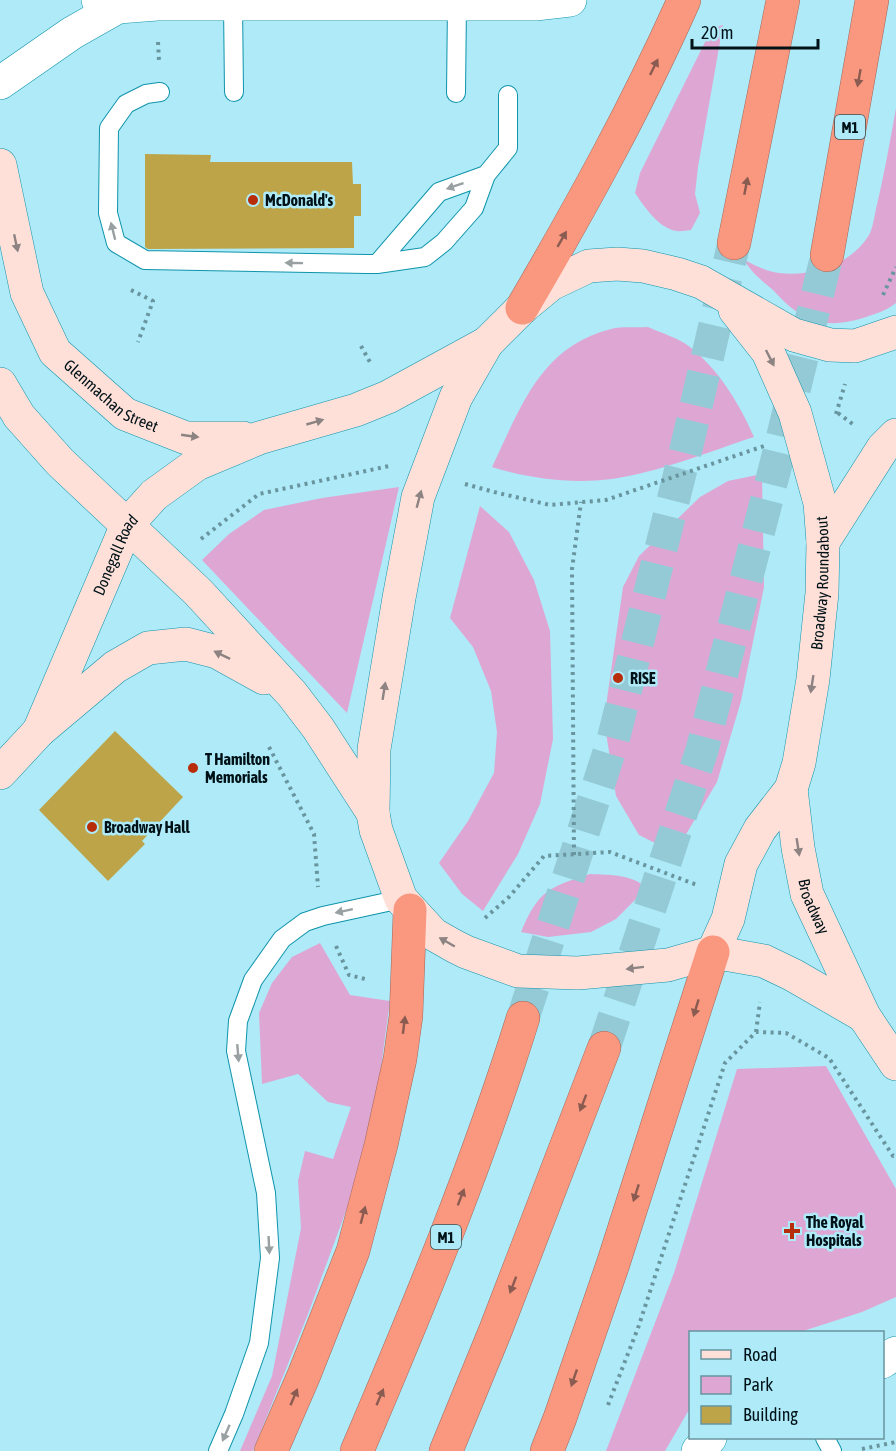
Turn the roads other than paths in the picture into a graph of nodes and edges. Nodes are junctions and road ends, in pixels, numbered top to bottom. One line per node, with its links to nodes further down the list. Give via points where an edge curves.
1 (570, 0): 8 (street)
2 (684, 0): 20 (highway, one-way to 2, via 594,184)
3 (783, 0): 16 (highway, one-way to 3)
4 (872, 0): 17 (highway, M1, one-way to 17)
5 (339, 2): 7 (street); 8 (street)
6 (108, 3): 7 (street); 9 (street)
7 (214, 3): 11 (lane)
8 (457, 4): 12 (lane)
9 (0, 83)
10 (160, 92): 18 (lane, one-way to 10, via 145,260 116,243 108,213 109,128 126,104)
11 (234, 93)
12 (456, 93)
13 (508, 95): 15 (lane, via 508,148)
14 (0, 165): 25 (street, Glenmachan Street, one-way to 25, via 27,293 55,352 124,414 186,438)
15 (486, 175): 18 (lane, one-way to 18, via 439,192); 18 (lane, via 474,208 444,242 424,257)
16 (735, 243)
17 (827, 255)
18 (377, 264)
19 (722, 295): 20 (street, Broadway Roundabout, via 677,274 617,264 589,266 551,284); 21 (street, via 794,335 830,345 855,346); 27 (street, Broadway Roundabout, one-way to 27, via 768,352 795,413 820,503)
20 (522, 308): 22 (street, Broadway Roundabout)
21 (896, 332)
22 (487, 343): 25 (street, one-way to 22, via 356,410); 32 (street, Broadway Roundabout, one-way to 22, via 374,749 418,497 456,397)
23 (0, 384): 26 (street, via 19,416 60,462)
24 (896, 435): 27 (street, via 883,448)
25 (259, 438): 26 (street, Donegall Road, via 197,464 154,495)
26 (127, 525): 28 (street, via 198,592); 29 (street, Donegall Road)
27 (823, 542): 31 (street, Broadway Roundabout, one-way to 31, via 813,679)
28 (292, 694): 29 (street, Donegall Road, one-way to 29, via 217,652 186,644 148,648 115,666); 32 (street)
29 (39, 731): 30 (street, Donegall Road)
30 (0, 773)
31 (791, 789): 34 (street, Broadway Roundabout, via 760,829 741,864 728,919); 35 (street, Broadway, one-way to 35, via 807,894)
32 (373, 813): 33 (street, Broadway Roundabout, via 380,843)
33 (405, 904): 34 (street, Broadway Roundabout, one-way to 33, via 668,964 578,974 518,971 466,952 433,934); 40 (lane, one-way to 40, via 305,922 282,939 253,980 238,1021 236,1051 266,1193 270,1258 259,1343); 41 (highway, one-way to 33, via 353,1251 381,1145 405,1016)
34 (713, 952): 35 (street, Broadway, via 764,961); 44 (highway, one-way to 44, via 613,1264)
35 (864, 1016): 38 (street, Broadway)
36 (523, 1018): 42 (highway, M1, one-way to 36, via 426,1290 498,1100)
37 (604, 1048): 43 (highway, one-way to 43)
38 (896, 1064)
39 (708, 1439): 45 (street)
40 (218, 1451)
41 (271, 1451)
42 (357, 1451)
43 (446, 1451)
44 (547, 1451)
45 (698, 1451)

